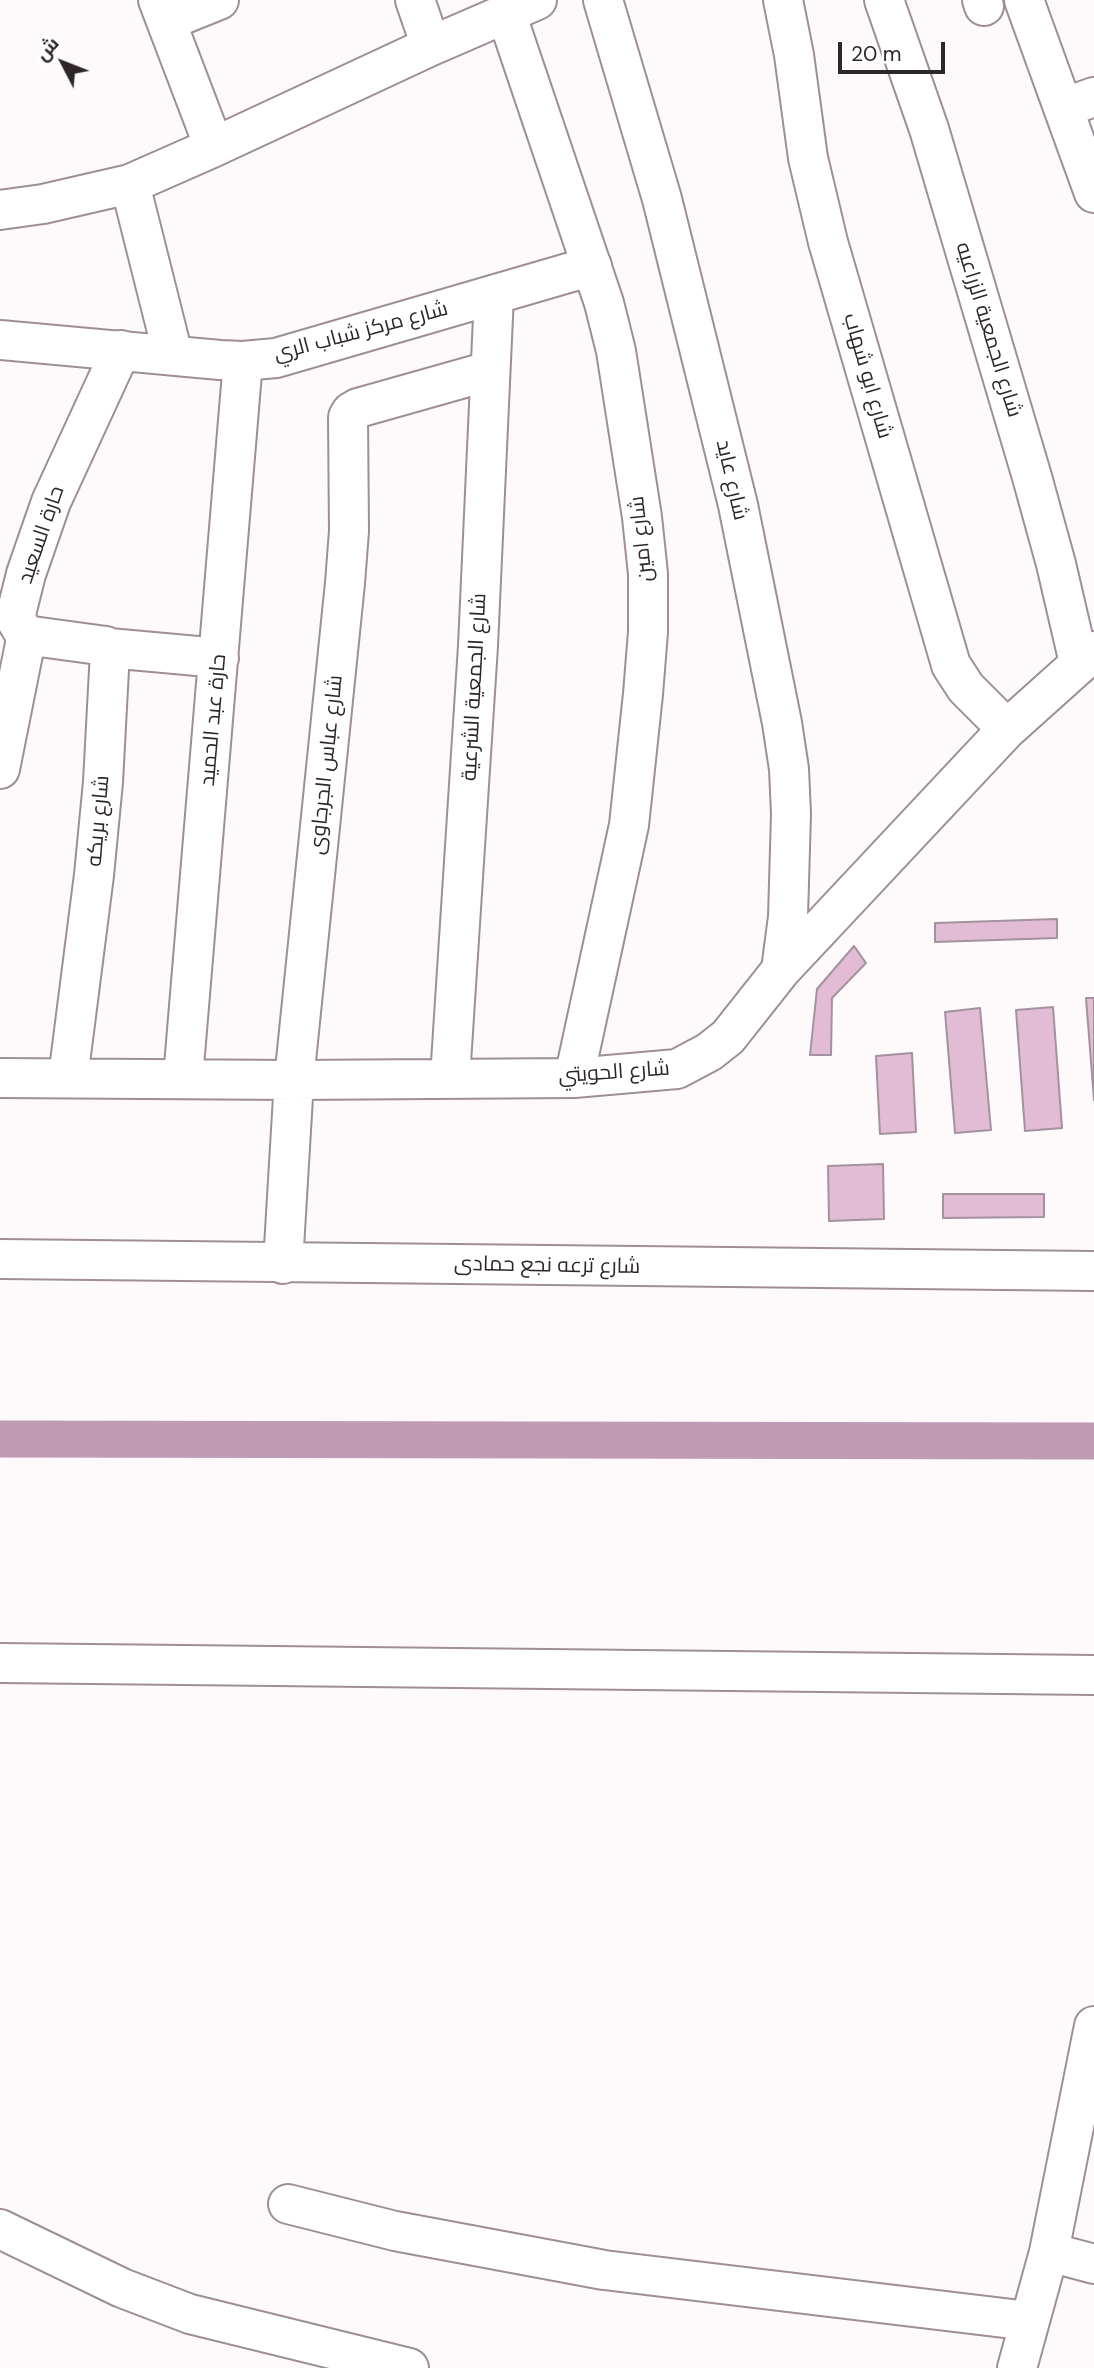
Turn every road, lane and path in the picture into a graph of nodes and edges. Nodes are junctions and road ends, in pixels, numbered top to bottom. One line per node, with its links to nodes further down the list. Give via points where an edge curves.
1 (219, 0): 8 (street)
2 (415, 0): 9 (street)
3 (604, 0): 28 (street, شارع عايد, via 662,199 738,505 782,723 791,814 788,917)
4 (783, 0): 26 (street, شارع ابو شهاب, via 808,158 828,242 951,665 966,688)
5 (884, 0): 24 (street, شارع الجمعية الزراعيه, via 929,129)
6 (1024, 0): 10 (street)
7 (522, 7): 9 (street); 15 (street, شارع امين)
8 (162, 11): 11 (street)
9 (430, 46): 11 (street)
10 (1078, 102): 13 (street)
11 (214, 147): 12 (street)
12 (130, 184): 14 (street); 19 (street)
13 (1094, 193)
14 (0, 210)
15 (592, 266): 16 (street, شارع مركز شباب الري); 33 (street, شارع امين, via 616,351 642,517 648,632 629,825)
16 (494, 295): 20 (street, شارع مركز شباب الري, via 286,355); 21 (street, شارع الجمعية الشرعية)
17 (0, 340): 18 (street, شارع مركز شباب الري)
18 (121, 350): 19 (street, شارع مركز شباب الري); 22 (street, حارة السعيد, via 38,536 15,618)
19 (173, 355): 20 (street, شارع مركز شباب الري)
20 (243, 361): 25 (street, حارة عبد الحميد)
21 (489, 371): 32 (street, شارع الجمعية الشرعية, via 477,659); 34 (street, شارع عباس الجرجاوى, via 358,408 348,416 345,583)
22 (25, 635): 23 (street); 27 (street, حارة السعيد)
23 (109, 648): 25 (street); 30 (street, شارع بريكه, via 100,808)
24 (1086, 657): 26 (street, شارع الحويتي)
25 (219, 658): 31 (street, حارة عبد الحميد)
26 (1007, 729): 28 (street, شارع الحويتي)
27 (0, 769)
28 (781, 970): 33 (street, شارع الحويتي, via 736,1028 688,1064 665,1072)
29 (0, 1078): 30 (street, شارع الحويتي)
30 (68, 1078): 31 (street, شارع الحويتي)
31 (183, 1078): 34 (street, شارع الحويتي)
32 (450, 1078): 33 (street, شارع الحويتي); 34 (street, شارع الحويتي)
33 (575, 1078)
34 (294, 1080): 36 (street, شارع عباس الجرجاوى)
35 (0, 1259): 36 (street, شارع ترعه نجع حمادى)
36 (284, 1264): 37 (street, شارع ترعه نجع حمادى)
37 (1094, 1271)
38 (0, 1663): 39 (street)
39 (1094, 1675)
40 (1094, 2026): 43 (street)
41 (288, 2204): 45 (street, via 395,2231 604,2270)
42 (0, 2229): 46 (street, via 122,2288 190,2314)
43 (1049, 2252): 44 (street); 45 (street)
44 (1094, 2264)
45 (1029, 2321): 47 (street)
46 (409, 2368)
47 (1017, 2368)

